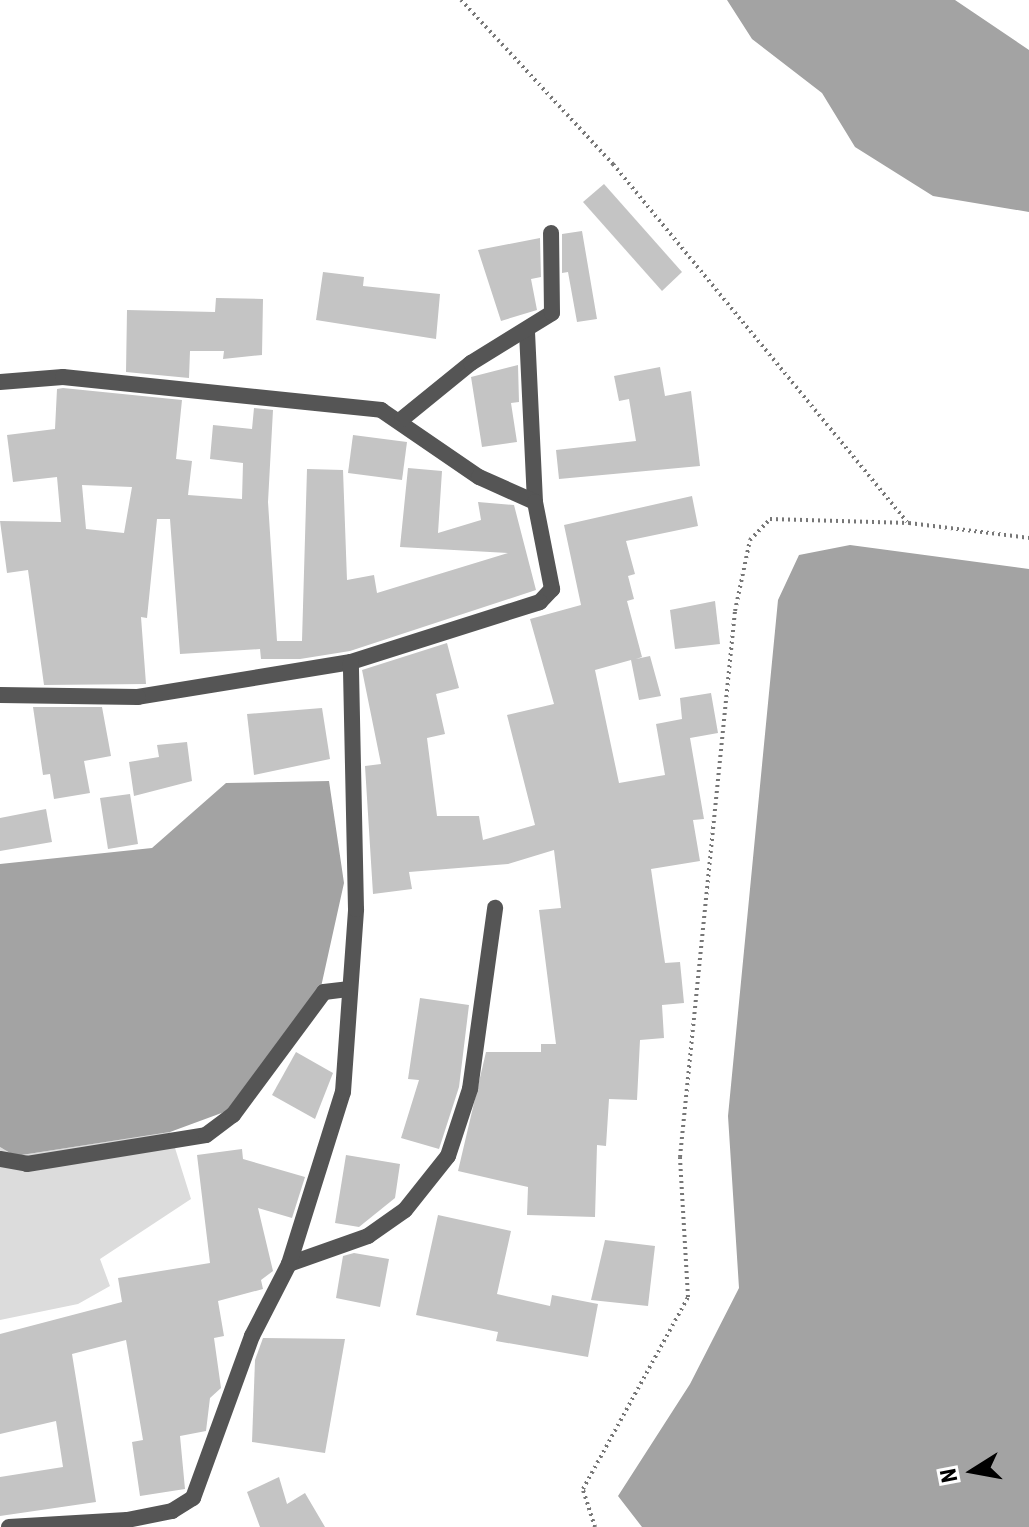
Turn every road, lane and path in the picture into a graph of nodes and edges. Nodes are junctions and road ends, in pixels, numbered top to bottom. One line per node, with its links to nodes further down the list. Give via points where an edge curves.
1 (461, 0): 7 (path, via 613,164)
2 (551, 233): 3 (street, via 552,313)
3 (527, 332): 5 (street, via 471,363); 6 (street)
4 (0, 382): 5 (street, via 63,377 381,410)
5 (402, 419): 6 (street, via 479,477)
6 (535, 502): 9 (street, via 552,589 547,597)
7 (909, 523): 8 (path); 17 (path, via 770,519 747,551 680,1157 688,1297 583,1489)
8 (1029, 538)
9 (351, 662): 10 (street, via 138,697); 12 (street, via 356,909)
10 (0, 695)
11 (495, 908): 14 (street, via 473,1076 448,1156 405,1210 368,1236)
12 (350, 989): 13 (street, via 324,992 233,1115 206,1135 27,1164); 14 (street, via 343,1092)
13 (0, 1159)
14 (289, 1264): 15 (street, via 252,1336 193,1498 172,1511)
15 (107, 1524): 16 (street)
16 (9, 1527)
17 (595, 1527)

